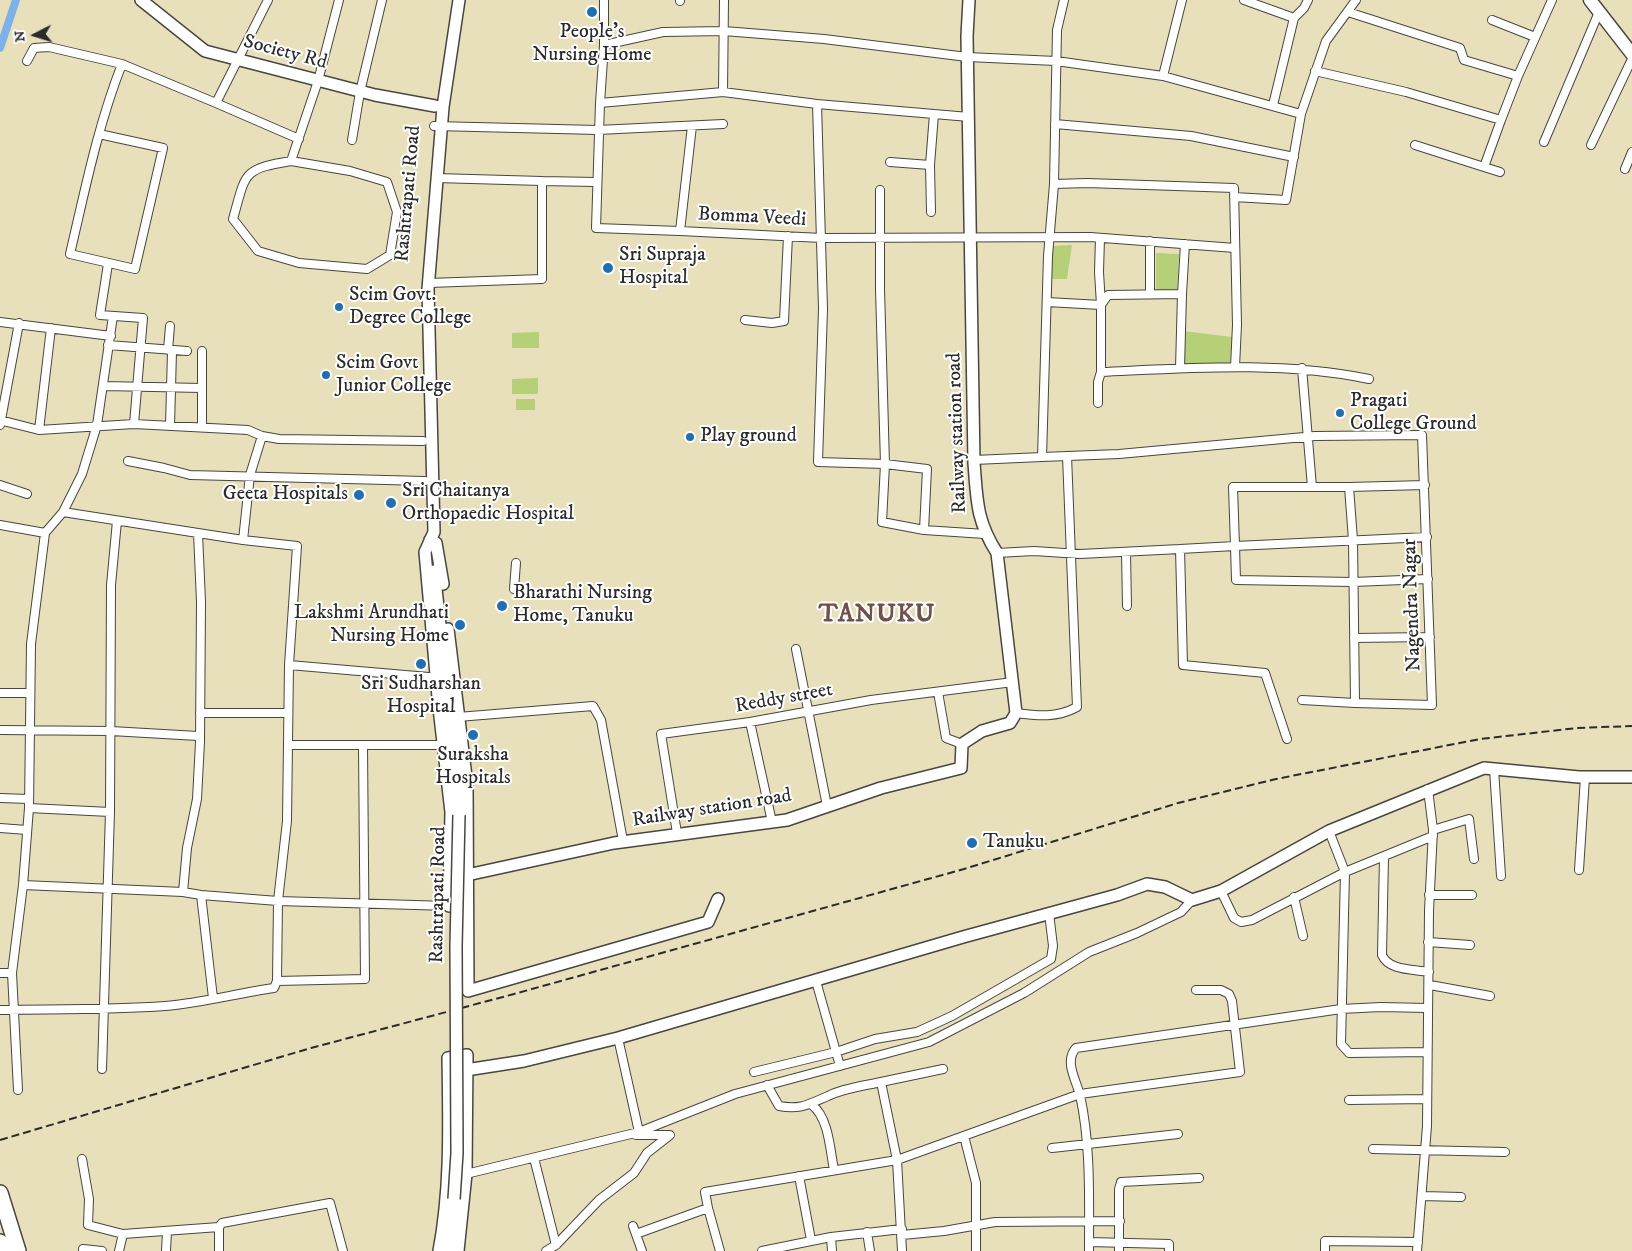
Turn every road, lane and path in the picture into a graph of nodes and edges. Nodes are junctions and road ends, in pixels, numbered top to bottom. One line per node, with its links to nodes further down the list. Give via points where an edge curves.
1 (141, 0): 28 (street, Society Rd, via 204,51)
2 (268, 0): 28 (street)
3 (339, 0): 35 (street)
4 (382, 0): 36 (street)
5 (452, 0): 42 (street, Rashtrapati Road)
6 (459, 0): 49 (street, Rashtrapati Road)
7 (604, 0): 24 (street)
8 (724, 0): 22 (street)
9 (969, 0): 26 (street, Railway station road)
10 (1064, 0): 30 (street, via 1057,30)
11 (1182, 0): 33 (street)
12 (1244, 0): 20 (street)
13 (1308, 0): 20 (street)
14 (1356, 0): 18 (street)
15 (1541, 0): 17 (street)
16 (1590, 0): 19 (main road)
17 (1551, 2): 23 (street)
18 (1348, 12): 32 (street, via 1326,41); 34 (street, via 1460,48 1464,60)
19 (1599, 12): 25 (main road); 55 (street)
20 (1294, 18): 41 (street)
21 (1492, 20): 23 (street)
22 (724, 31): 24 (street, via 663,32); 26 (street, via 824,39); 37 (street)
23 (1536, 37): 34 (street)
24 (604, 45): 39 (street)
25 (1632, 54)
26 (968, 57): 30 (street); 45 (street, Railway station road)
27 (1632, 59): 56 (street)
28 (237, 60): 35 (street, Society Rd); 38 (street)
29 (26, 61): 31 (street, via 34,48 49,47)
30 (1056, 61): 33 (street); 48 (street)
31 (122, 64): 38 (street); 52 (street, via 110,92)
32 (1315, 71): 44 (street); 46 (street, via 1406,92)
33 (1163, 76): 41 (street)
34 (1518, 76): 46 (street)
35 (318, 80): 36 (street, Society Rd); 53 (street)
36 (360, 92): 42 (street, Society Rd); 54 (street)
37 (723, 92): 39 (street); 40 (street)
38 (216, 103): 53 (street)
39 (600, 103): 51 (street)
40 (817, 104): 43 (street); 75 (street)
41 (1273, 105): 44 (street)
42 (435, 106): 49 (street, Rashtrapati Road)
43 (934, 114): 45 (street); 62 (street)
44 (1301, 114): 59 (street)
45 (969, 117): 79 (street, Railway station road)
46 (1501, 120): 63 (street)
47 (723, 124): 50 (street)
48 (1055, 124): 59 (street, via 1191,136); 69 (street)
49 (437, 126): 51 (street); 66 (street, Rashtrapati Road); 119 (street, Rashtrapati Road, via 421,289)
50 (692, 126): 51 (street); 73 (street)
51 (598, 130): 68 (street)
52 (99, 134): 83 (street, via 70,254); 83 (street, via 163,148 135,269)
53 (299, 139): 60 (street)
54 (352, 140)
55 (1544, 142)
56 (1591, 145)
57 (1415, 146): 63 (street)
58 (1632, 152): 64 (street)
59 (1294, 157): 71 (street, via 1286,200)
60 (291, 160): 60 (street, via 261,166 244,178 233,219 258,252 299,263 367,269 390,255 397,212 387,182)
61 (890, 162): 62 (street)
62 (930, 165): 72 (street)
63 (1484, 167): 65 (street)
64 (1625, 169)
65 (1500, 172)
66 (436, 178): 67 (street); 84 (street, Rashtrapati Road)
67 (542, 181): 68 (street); 84 (street, via 542,279)
68 (596, 182): 73 (street, Bomma Veedi, via 596,228)
69 (1054, 184): 71 (street, via 1087,182 1234,188); 77 (street)
70 (880, 190): 76 (street)
71 (1234, 197): 82 (street)
72 (931, 212)
73 (680, 231): 74 (street, Bomma Veedi)
74 (788, 236): 75 (street, Bomma Veedi); 90 (street, via 784,321)
75 (822, 238): 76 (street, Bomma Veedi); 124 (street, via 818,462)
76 (880, 238): 79 (street); 124 (street)
77 (1050, 238): 78 (street); 79 (street); 87 (street)
78 (1100, 238): 80 (street); 88 (street, via 1098,272)
79 (971, 239): 122 (street, Railway station road)
80 (1150, 241): 81 (street); 85 (street)
81 (1185, 244): 82 (street); 86 (street)
82 (1235, 248): 101 (street)
83 (108, 264): 89 (street, via 100,315)
84 (429, 283): 141 (street, Rashtrapati Road, via 434,532)
85 (1150, 294): 86 (street); 88 (street, via 1108,295)
86 (1182, 294): 102 (street)
87 (1047, 302): 88 (street); 121 (street)
88 (1101, 305): 104 (street)
89 (113, 316): 95 (street); 97 (street, via 143,318)
90 (745, 320)
91 (0, 322): 92 (street)
92 (19, 323): 94 (street); 111 (street)
93 (170, 326): 98 (street)
94 (52, 328): 95 (street); 116 (street)
95 (111, 336): 96 (street)
96 (108, 345): 97 (street); 106 (street)
97 (139, 348): 98 (street); 107 (street)
98 (170, 350): 99 (street); 108 (street)
99 (187, 351)
100 (202, 351): 109 (street)
101 (1235, 367): 102 (street); 103 (street)
102 (1180, 368): 104 (street)
103 (1302, 368): 105 (street); 118 (street)
104 (1101, 372): 110 (street)
105 (1369, 379)
106 (103, 386): 107 (street); 113 (street)
107 (137, 388): 108 (street); 112 (street)
108 (170, 388): 109 (street); 114 (street)
109 (202, 388): 115 (street)
110 (1098, 403)
111 (1, 422): 116 (street)
112 (134, 424): 113 (street); 114 (street)
113 (97, 425): 116 (street); 132 (street, via 82,474)
114 (170, 426): 115 (street)
115 (202, 426): 117 (street, via 248,430)
116 (39, 430)
117 (262, 436): 119 (street); 125 (street)
118 (1308, 437): 120 (street); 128 (street, Nagendra Nagar, via 1422,435); 129 (street)
119 (423, 440): 126 (street, Rashtrapati Road)
120 (1067, 456): 121 (street); 147 (street)
121 (1042, 457): 122 (street)
122 (974, 460): 138 (street, Railway station road, via 979,519)
123 (128, 461): 125 (street, via 190,475)
124 (885, 464): 135 (street, via 882,522); 135 (street, via 926,469)
125 (250, 476): 126 (street); 140 (street)
126 (425, 481): 141 (street, Rashtrapati Road, via 426,534)
127 (0, 485): 131 (street)
128 (1425, 485): 130 (street); 139 (street, Nagendra Nagar)
129 (1312, 487): 130 (street); 143 (street, via 1233,487)
130 (1349, 487): 142 (street)
131 (27, 494)
132 (64, 512): 133 (street); 136 (street)
133 (117, 521): 137 (street); 172 (street, via 111,584)
134 (0, 525): 136 (street)
135 (924, 530): 138 (street)
136 (45, 533): 161 (street, via 31,644)
137 (198, 533): 140 (street); 166 (street)
138 (985, 534): 145 (street, Railway station road)
139 (1427, 537): 142 (street); 149 (street, Nagendra Nagar)
140 (243, 540): 156 (street, via 297,546)
141 (430, 540): 157 (street, Rashtrapati Road); 168 (street, via 436,542 441,560)
142 (1353, 540): 143 (street); 150 (street)
143 (1235, 546): 144 (street); 150 (street, via 1236,580)
144 (1180, 549): 146 (street); 174 (street, via 1183,665 1265,673)
145 (996, 552): 147 (street); 158 (street, Railway station road)
146 (1126, 552): 147 (street); 152 (street)
147 (1072, 553): 165 (street, via 1077,707 1064,714 1040,716)
148 (516, 563): 151 (street)
149 (1428, 579): 150 (street); 153 (street, Nagendra Nagar)
150 (1353, 582): 154 (street)
151 (514, 589)
152 (1127, 606)
153 (1430, 637): 154 (street); 163 (street, Nagendra Nagar, via 1432,705)
154 (1354, 638): 163 (street)
155 (796, 649): 164 (street)
156 (289, 665): 157 (street); 167 (street)
157 (440, 678): 175 (street, Rashtrapati Road)
158 (1013, 682): 159 (street, Reddy street); 165 (street, Railway station road)
159 (938, 692): 164 (street, Reddy street); 176 (street, via 946,738)
160 (0, 693): 161 (street)
161 (30, 693): 171 (street)
162 (1302, 700): 163 (street)
163 (1355, 704)
164 (808, 711): 169 (street, Reddy street); 185 (street)
165 (1016, 712): 176 (street, via 1010,723 982,731)
166 (200, 713): 167 (street); 173 (street)
167 (288, 713): 177 (street)
168 (458, 717): 194 (street, via 593,706 601,720); 199 (street, via 467,784)
169 (750, 722): 188 (street); 193 (street, Reddy street, via 661,734)
170 (0, 730): 171 (street)
171 (31, 730): 172 (street); 184 (street)
172 (111, 731): 173 (street); 187 (street)
173 (198, 736): 204 (street, via 197,800 187,848)
174 (1287, 739)
175 (447, 744): 178 (street); 213 (street); 294 (street, Rashtrapati Road, bridge, via 458,786 459,815 457,1153)
176 (962, 744): 185 (street, Railway station road, via 961,768 881,788)
177 (288, 745): 178 (street); 211 (street, via 287,820)
178 (364, 746): 212 (street)
179 (1494, 769): 180 (street); 182 (street, via 1484,768); 200 (street)
180 (1585, 777): 181 (street); 197 (street, via 1585,817)
181 (1632, 777)
182 (1428, 790): 191 (street); 192 (street)
183 (0, 798): 184 (street)
184 (29, 799): 186 (street)
185 (827, 806): 188 (street, Railway station road)
186 (29, 808): 187 (street); 190 (street)
187 (110, 812): 202 (street)
188 (772, 822): 193 (street, Railway station road)
189 (0, 828): 190 (street)
190 (27, 830): 201 (street)
191 (1329, 831): 198 (street); 203 (street)
192 (1433, 833): 195 (street); 196 (street, via 1469,819); 205 (street)
193 (677, 834): 194 (street, Railway station road)
194 (623, 841): 199 (street, Railway station road)
195 (1384, 857): 198 (street); 218 (street, via 1382,955 1391,966)
196 (1474, 860)
197 (1579, 870)
198 (1345, 872): 208 (street); 229 (street)
199 (467, 875): 209 (street, via 468,991 708,922)
200 (1501, 876)
201 (24, 885): 202 (street); 220 (street)
202 (108, 889): 204 (street); 227 (street)
203 (1221, 891): 208 (street, via 1234,918 1241,922 1252,920); 210 (street)
204 (183, 892): 207 (street)
205 (1429, 895): 206 (street); 216 (street)
206 (1472, 895)
207 (200, 896): 211 (street); 226 (street)
208 (1294, 897): 215 (street)
209 (718, 899)
210 (1192, 900): 214 (street, via 1165,887 1147,884); 236 (street, via 1181,912 1089,952 958,1029 929,1042)
211 (278, 901): 212 (street); 221 (street)
212 (364, 902): 213 (street); 221 (street, via 365,979)
213 (449, 906)
214 (1049, 913): 222 (street); 234 (street, via 1053,946 1051,960 917,1032 875,1039)
215 (1303, 936)
216 (1428, 942): 217 (street); 218 (street)
217 (1470, 945)
218 (1429, 972): 223 (street)
219 (0, 973): 220 (street)
220 (12, 973): 231 (street)
221 (277, 981): 226 (street, via 274,988)
222 (816, 981): 233 (street); 234 (street)
223 (1430, 985): 225 (street); 228 (street)
224 (1196, 990): 232 (street, via 1221,990 1229,994)
225 (1490, 996)
226 (212, 998): 227 (street, via 164,1006)
227 (103, 1008): 231 (street); 237 (street)
228 (1428, 1008): 229 (street, via 1381,1006); 235 (street)
229 (1341, 1009): 232 (street); 235 (street, via 1340,1044 1349,1053)
230 (0, 1010): 231 (street)
231 (12, 1010): 243 (street)
232 (1234, 1024): 244 (street, via 1076,1048 1070,1061); 244 (street, via 1240,1072)
233 (618, 1038): 239 (street, via 524,1061); 248 (street)
234 (836, 1052): 236 (street); 240 (street)
235 (1427, 1052): 245 (street)
236 (840, 1066): 242 (street)
237 (102, 1069)
238 (943, 1069): 241 (street)
239 (466, 1070): 252 (street); 253 (street, via 467,1055 448,1058)
240 (754, 1072)
241 (880, 1082): 247 (street, via 828,1096); 261 (street)
242 (767, 1085): 247 (street, via 780,1106); 248 (street)
243 (18, 1090)
244 (1080, 1094): 251 (street); 254 (street)
245 (1427, 1099): 246 (street); 257 (street)
246 (1349, 1100)
247 (812, 1105): 262 (street, via 825,1125)
248 (639, 1132): 250 (street)
249 (1178, 1134): 254 (street)
250 (624, 1136): 259 (street); 283 (street, via 670,1135 648,1153 634,1173 599,1200)
251 (964, 1136): 261 (street); 272 (street, via 976,1183)
252 (467, 1141): 253 (street); 263 (street)
253 (449, 1143): 293 (street)
254 (1087, 1144): 255 (street); 271 (street)
255 (1052, 1148)
256 (1373, 1149): 257 (street)
257 (1425, 1150): 258 (street); 267 (street)
258 (1505, 1152)
259 (534, 1158): 263 (street); 283 (street)
260 (82, 1159): 277 (street, via 89,1199 88,1225)
261 (897, 1160): 262 (street); 276 (street)
262 (834, 1170): 264 (street)
263 (466, 1174): 295 (street)
264 (799, 1176): 269 (street, via 705,1192); 279 (street)
265 (1199, 1178): 270 (street, via 1122,1182 1119,1186)
266 (0, 1193): 287 (highway)
267 (1422, 1196): 268 (street); 282 (street)
268 (1461, 1197)
269 (708, 1208): 297 (street, via 635,1230); 298 (street)
270 (1120, 1221): 271 (street); 284 (street)
271 (1089, 1222): 272 (street, via 995,1222); 281 (street)
272 (976, 1226): 276 (street); 303 (street)
273 (219, 1227): 274 (street); 291 (street); 292 (street, via 222,1223 330,1203)
274 (167, 1232): 277 (street); 290 (street)
275 (867, 1232): 276 (street); 278 (street); 301 (street)
276 (902, 1232): 302 (street)
277 (124, 1234): 289 (street)
278 (831, 1237): 279 (street); 300 (street)
279 (811, 1240): 299 (street)
280 (0, 1242): 286 (highway)
281 (1089, 1242): 284 (street); 304 (street)
282 (1418, 1242): 306 (street, via 1325,1241); 307 (street)
283 (556, 1245): 296 (street)
284 (1119, 1247): 305 (street, via 1169,1244)
285 (83, 1248): 288 (street)
286 (3, 1251)
287 (18, 1251)
288 (102, 1251)
289 (120, 1251)
290 (166, 1251)
291 (219, 1251)
292 (342, 1251)
293 (439, 1251)
294 (448, 1251)
295 (458, 1251)
296 (546, 1251)
297 (642, 1251)
298 (720, 1251)
299 (762, 1251)
300 (832, 1251)
301 (870, 1251)
302 (902, 1251)
303 (976, 1251)
304 (1089, 1251)
305 (1168, 1251)
306 (1325, 1251)
307 (1417, 1251)

